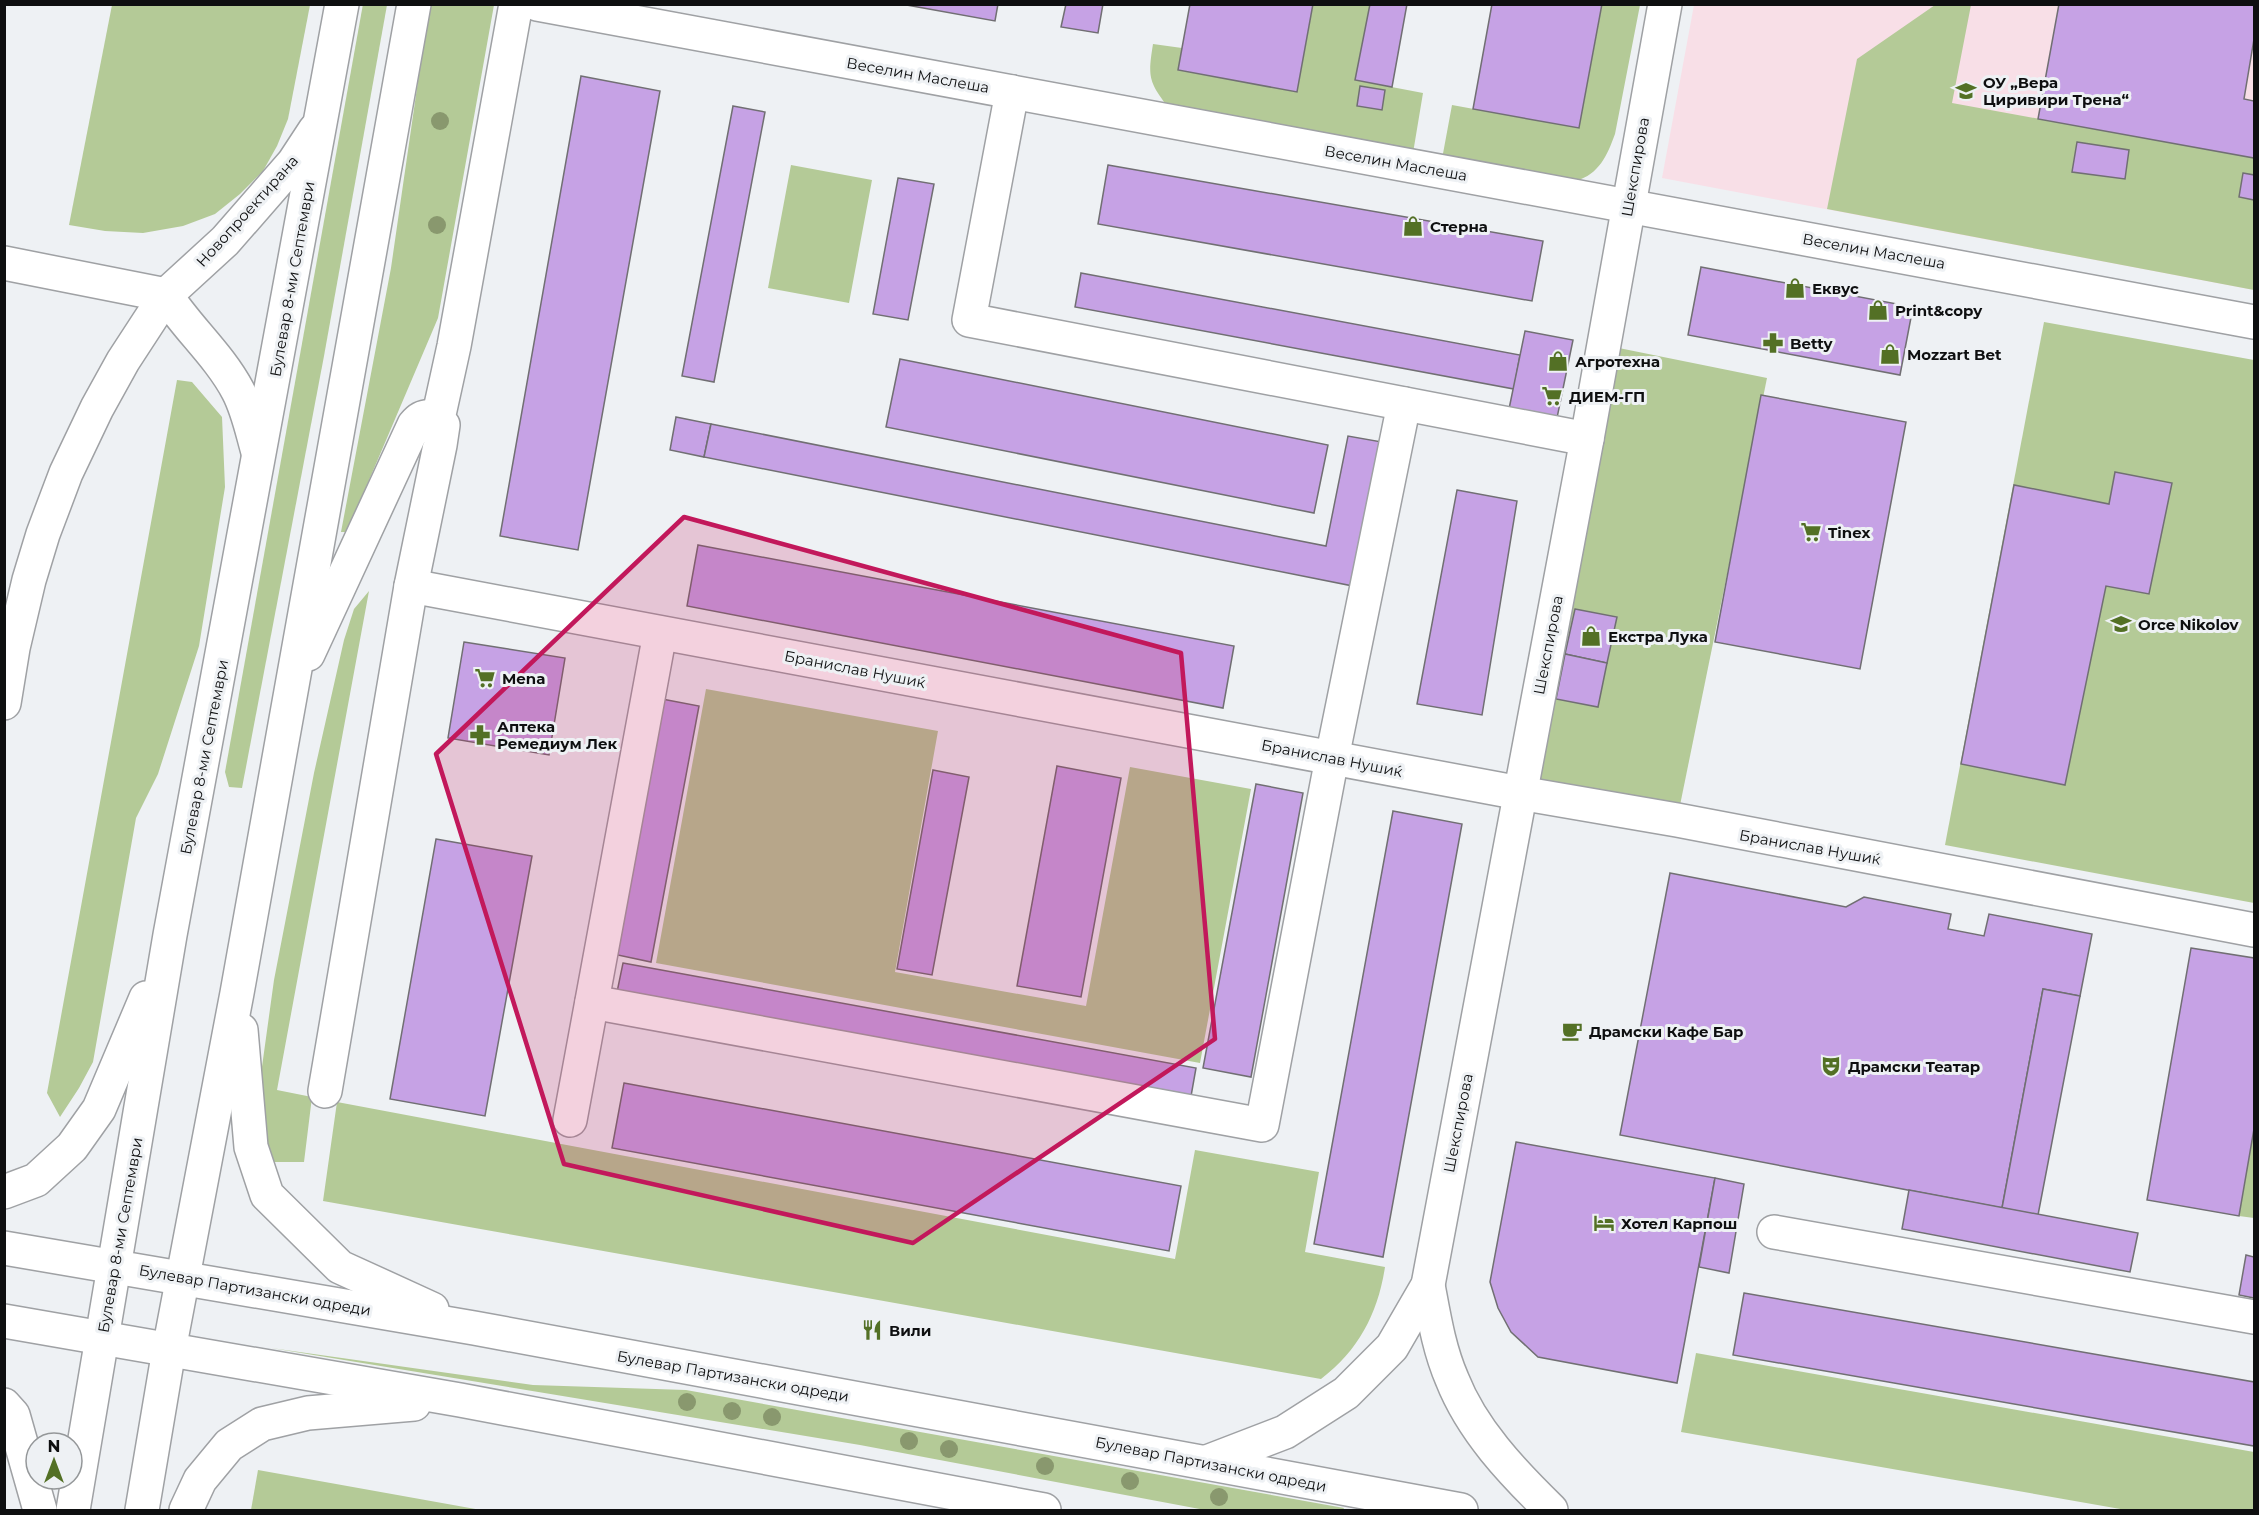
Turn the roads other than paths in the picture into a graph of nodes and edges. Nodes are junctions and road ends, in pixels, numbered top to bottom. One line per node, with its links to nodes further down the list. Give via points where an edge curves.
1 (342, 4): 7 (street, Булевар 8-ми Септември)
2 (414, 4): 18 (street)
3 (516, 4): 13 (street)
4 (537, 4): 6 (street, Веселин Маслеша)
5 (1665, 4): 8 (street, Шекспирова)
6 (1012, 92): 8 (street, Веселин Маслеша); 12 (street, via 969,320)
7 (321, 121): 10 (street, Новопроектирана, via 294,162 225,241); 15 (street, Булевар 8-ми Септември)
8 (1628, 206): 11 (street, Веселин Маслеша); 14 (street, Шекспирова)
9 (4, 263): 10 (street)
10 (166, 294): 15 (street, via 238,391); 19 (street, Новопроектирана, via 123,361 66,473 29,580)
11 (2254, 322)
12 (1404, 404): 14 (street); 20 (street)
13 (438, 419): 16 (street, via 442,425 440,444); 18 (street, via 422,417 414,425)
14 (1587, 439): 21 (street, Шекспирова)
15 (260, 459): 23 (street, Булевар 8-ми Септември)
16 (411, 586): 17 (street, Бранислав Нушиќ); 26 (street)
17 (660, 633): 20 (street, Бранислав Нушиќ); 25 (street)
18 (289, 694): 24 (street)
19 (4, 703)
20 (1332, 758): 21 (street, Бранислав Нушиќ); 25 (street, via 1262,1125)
21 (1520, 793): 22 (street, Бранислав Нушиќ); 33 (street, Шекспирова)
22 (2254, 930)
23 (171, 935): 28 (street, via 99,1109 72,1147 36,1180); 31 (street, Булевар 8-ми Септември)
24 (237, 993): 32 (street); 36 (street, via 251,1147 267,1195 340,1267)
25 (592, 1002): 27 (street)
26 (325, 1091)
27 (570, 1120)
28 (4, 1192)
29 (1774, 1232): 34 (street)
30 (4, 1248): 31 (street, Булевар Партизански одреди)
31 (115, 1266): 32 (street, Булевар Партизански одреди); 37 (street, Булевар 8-ми Септември)
32 (182, 1278): 36 (street, Булевар Партизански одреди); 38 (street)
33 (1428, 1285): 41 (street, Шекспирова, via 1392,1347 1346,1393 1285,1432); 48 (street, Шекспирова, via 1438,1338 1452,1380 1496,1452)
34 (2254, 1317)
35 (4, 1321): 37 (street)
36 (474, 1328): 41 (street, Булевар Партизански одреди)
37 (102, 1338): 38 (street); 43 (street, Булевар 8-ми Септември)
38 (169, 1350): 39 (street); 44 (street)
39 (460, 1400): 45 (street, via 308,1413 262,1424 230,1445 200,1480); 46 (street)
40 (4, 1405): 42 (street, via 13,1415)
41 (1207, 1462): 47 (street, Булевар Партизански одреди)
42 (40, 1510)
43 (73, 1510)
44 (142, 1510)
45 (186, 1510)
46 (1044, 1510)
47 (1461, 1510)
48 (1551, 1510)

